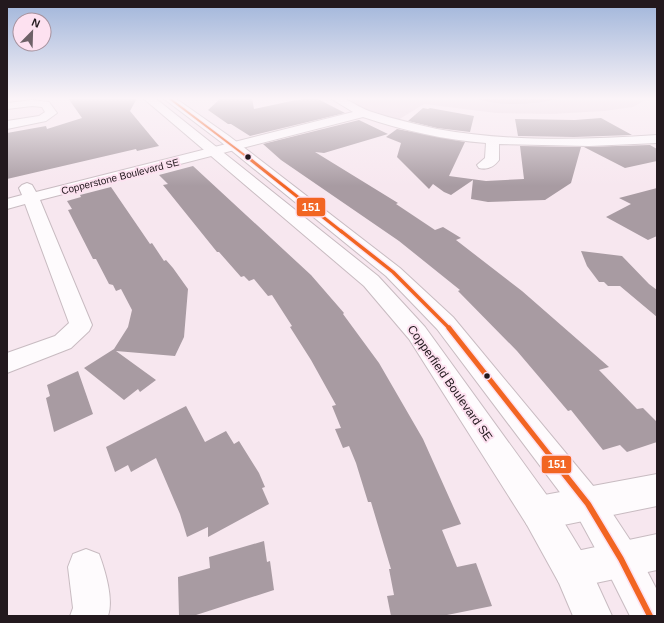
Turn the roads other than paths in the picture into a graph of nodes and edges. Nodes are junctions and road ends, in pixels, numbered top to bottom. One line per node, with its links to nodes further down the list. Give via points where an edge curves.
1 (192, 127): 7 (street, Copperfield Boulevard SE)
2 (199, 127): 7 (street, Copperfield Boulevard SE)
3 (295, 127): 7 (street, Copperstone Boulevard SE)
4 (411, 127): 6 (street)
5 (657, 139): 6 (street, via 608,143)
6 (494, 140): 8 (street, via 492,160)
7 (220, 146): 10 (street, Copperstone Boulevard SE); 14 (street, Copperfield Boulevard SE, via 393,272 445,323); 15 (street, Copperfield Boulevard SE, via 371,281 412,327)
8 (484, 165)
9 (7, 193): 10 (street, Copperstone Boulevard SE)
10 (29, 193): 11 (street, Copperstone Boulevard SE); 12 (street, via 81,325 63,342)
11 (7, 204)
12 (7, 363)
13 (657, 490): 14 (street)
14 (588, 504): 15 (street); 17 (street, Copperfield Boulevard SE)
15 (539, 513): 19 (street, Copperfield Boulevard SE)
16 (657, 552): 17 (street)
17 (621, 560): 19 (street); 22 (street, Copperfield Boulevard SE)
18 (86, 567): 20 (street, via 92,608)
19 (572, 570): 21 (street, Copperfield Boulevard SE)
20 (89, 616)
21 (593, 616)
22 (650, 616)

